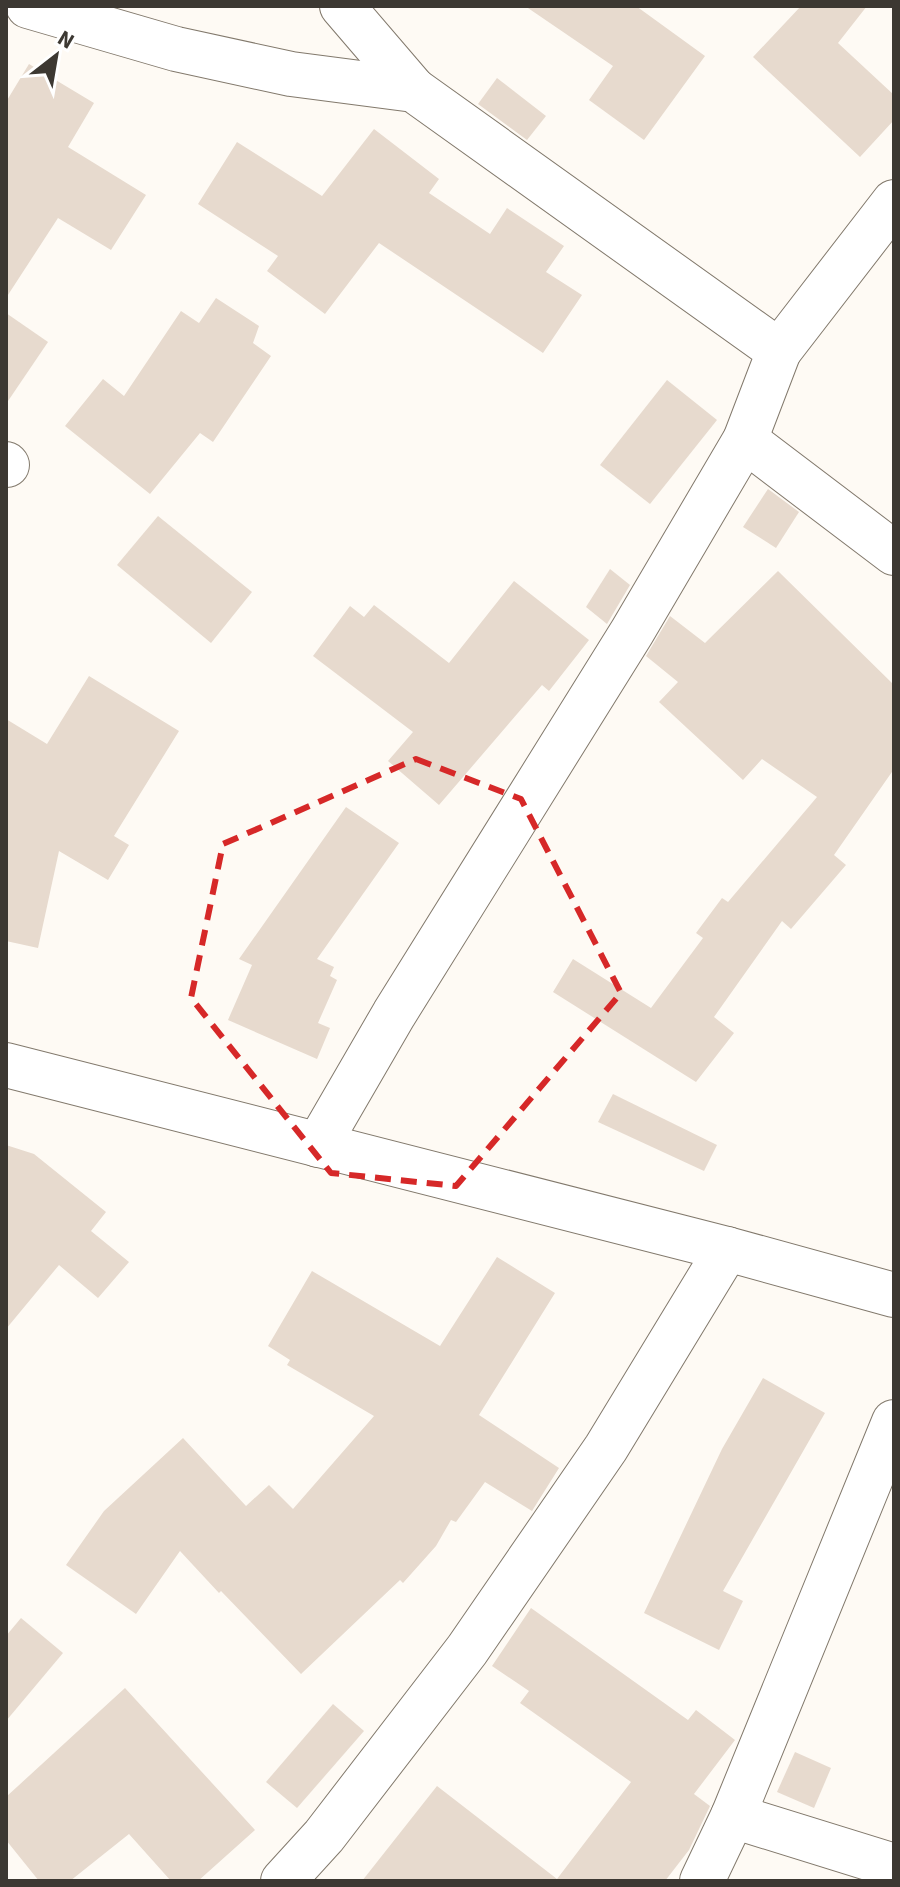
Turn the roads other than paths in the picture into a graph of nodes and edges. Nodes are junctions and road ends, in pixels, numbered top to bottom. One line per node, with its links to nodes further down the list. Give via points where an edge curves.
1 (28, 6): 3 (street, via 205,56)
2 (342, 6): 3 (street)
3 (414, 90): 5 (street)
4 (894, 202): 5 (street)
5 (779, 351): 6 (street)
6 (745, 440): 7 (street); 9 (street)
7 (894, 553)
8 (6, 1065): 9 (street)
9 (318, 1145): 10 (street)
10 (727, 1249): 11 (street); 15 (street, via 606,1448 467,1650 324,1836)
11 (894, 1295)
12 (894, 1422): 13 (street)
13 (733, 1816): 14 (street); 16 (street)
14 (894, 1866)
15 (283, 1881)
16 (702, 1881)

